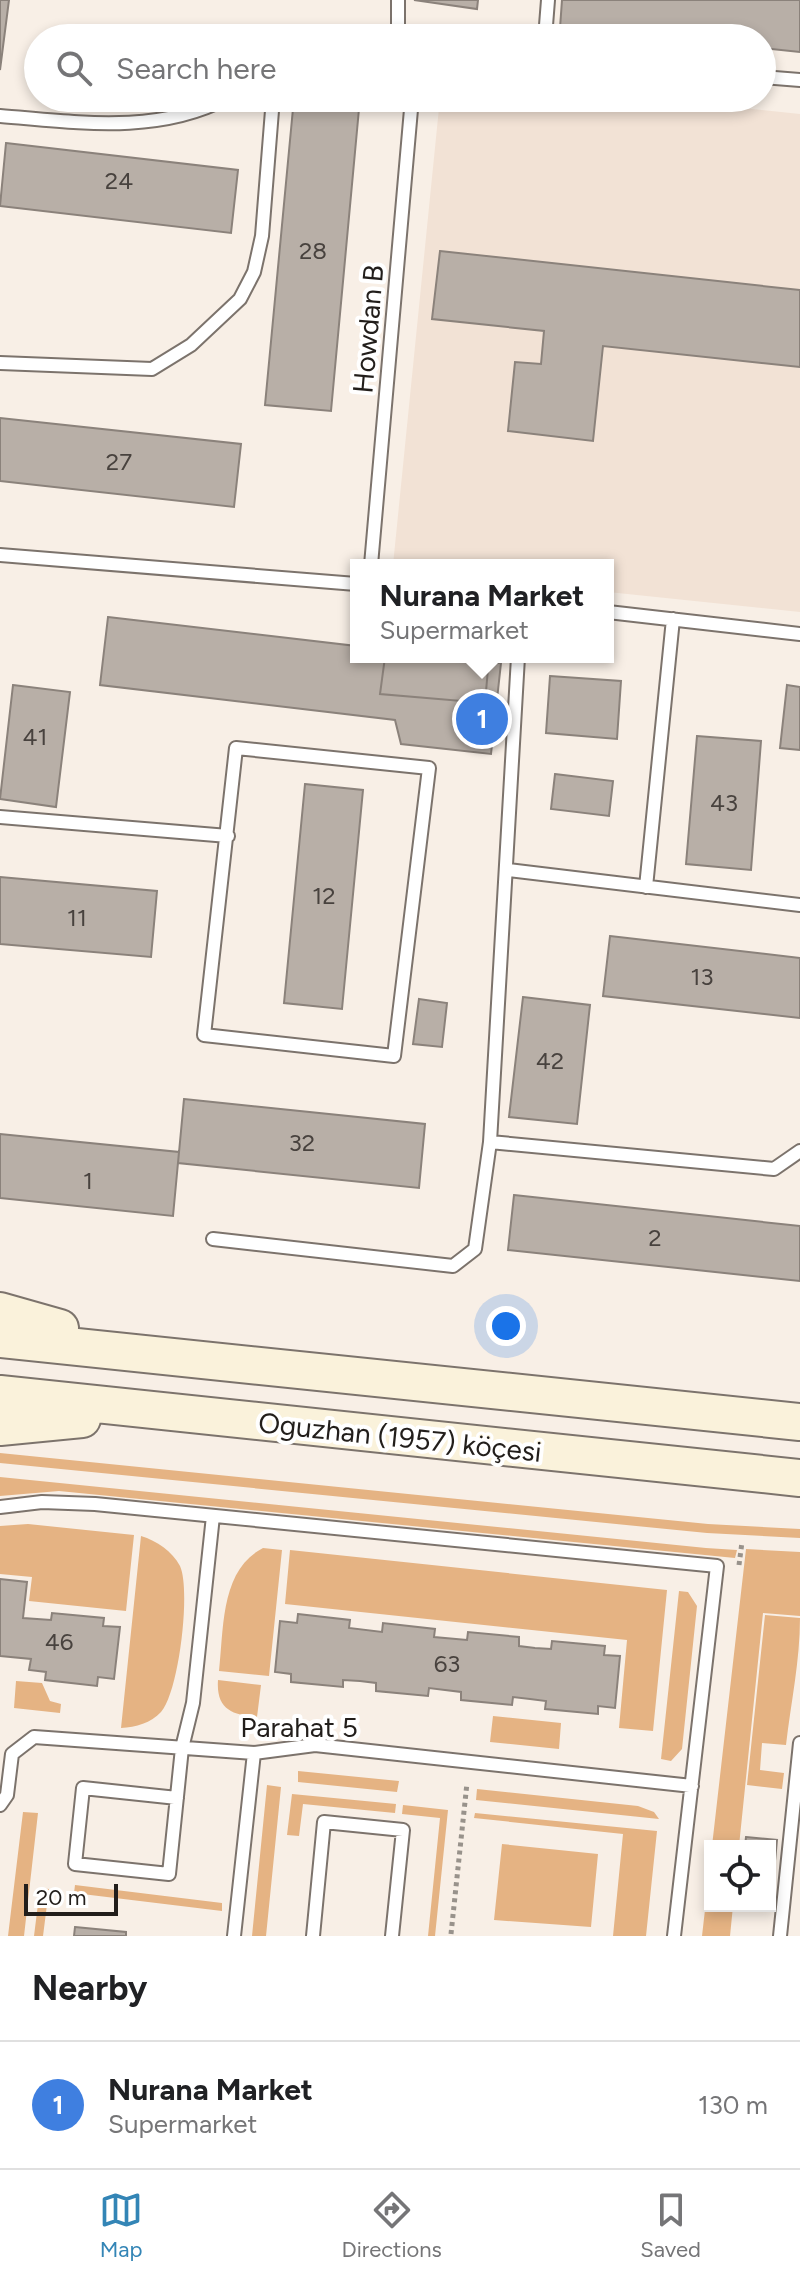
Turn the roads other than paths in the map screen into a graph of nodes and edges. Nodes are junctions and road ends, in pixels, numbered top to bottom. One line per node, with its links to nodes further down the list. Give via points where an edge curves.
1 (398, 0): 3 (lane)
2 (548, 0): 4 (lane)
3 (398, 24)
4 (546, 24)
5 (776, 78): 6 (lane)
6 (800, 80)
7 (194, 112): 10 (lane, via 119,125)
8 (272, 112): 11 (lane, via 254,272 240,299 191,345 152,369)
9 (411, 112): 13 (lane, Howdan B)
10 (0, 116)
11 (0, 363)
12 (0, 555): 14 (lane)
13 (372, 559)
14 (350, 584)
15 (614, 613): 16 (lane)
16 (673, 619): 17 (lane); 22 (lane)
17 (800, 634)
18 (518, 663): 21 (lane)
19 (0, 817): 20 (lane)
20 (228, 836): 20 (lane, via 236,748 429,768 394,1056 204,1035)
21 (508, 870): 22 (lane); 24 (lane)
22 (646, 887): 23 (lane)
23 (800, 905)
24 (490, 1142): 25 (lane, via 774,1169); 26 (lane, via 475,1249 453,1266)
25 (800, 1151)
26 (213, 1239)
27 (0, 1311): 29 (main road)
28 (0, 1339): 29 (main road, Oguzhan (1957) köçesi)
29 (161, 1357): 32 (main road, Oguzhan (1957) köçesi)
30 (0, 1394): 31 (main road, Oguzhan (1957) köçesi)
31 (157, 1413): 33 (main road); 34 (main road, Oguzhan (1957) köçesi)
32 (800, 1422)
33 (0, 1427)
34 (800, 1478)
35 (0, 1507): 36 (lane, via 82,1503)
36 (213, 1516): 38 (lane, via 193,1703); 40 (lane, via 717,1566)
37 (800, 1743): 47 (lane)
38 (182, 1748): 39 (lane, Parahat 5); 41 (lane); 42 (lane, Parahat 5, via 34,1737 12,1754 7,1795)
39 (254, 1753): 40 (lane, Parahat 5, via 315,1745); 43 (lane)
40 (692, 1786): 46 (lane)
41 (177, 1798): 41 (lane, via 169,1874 75,1864 83,1788)
42 (0, 1805)
43 (234, 1936)
44 (313, 1936): 45 (lane, via 324,1822 403,1830)
45 (392, 1936)
46 (674, 1936)
47 (780, 1936)

